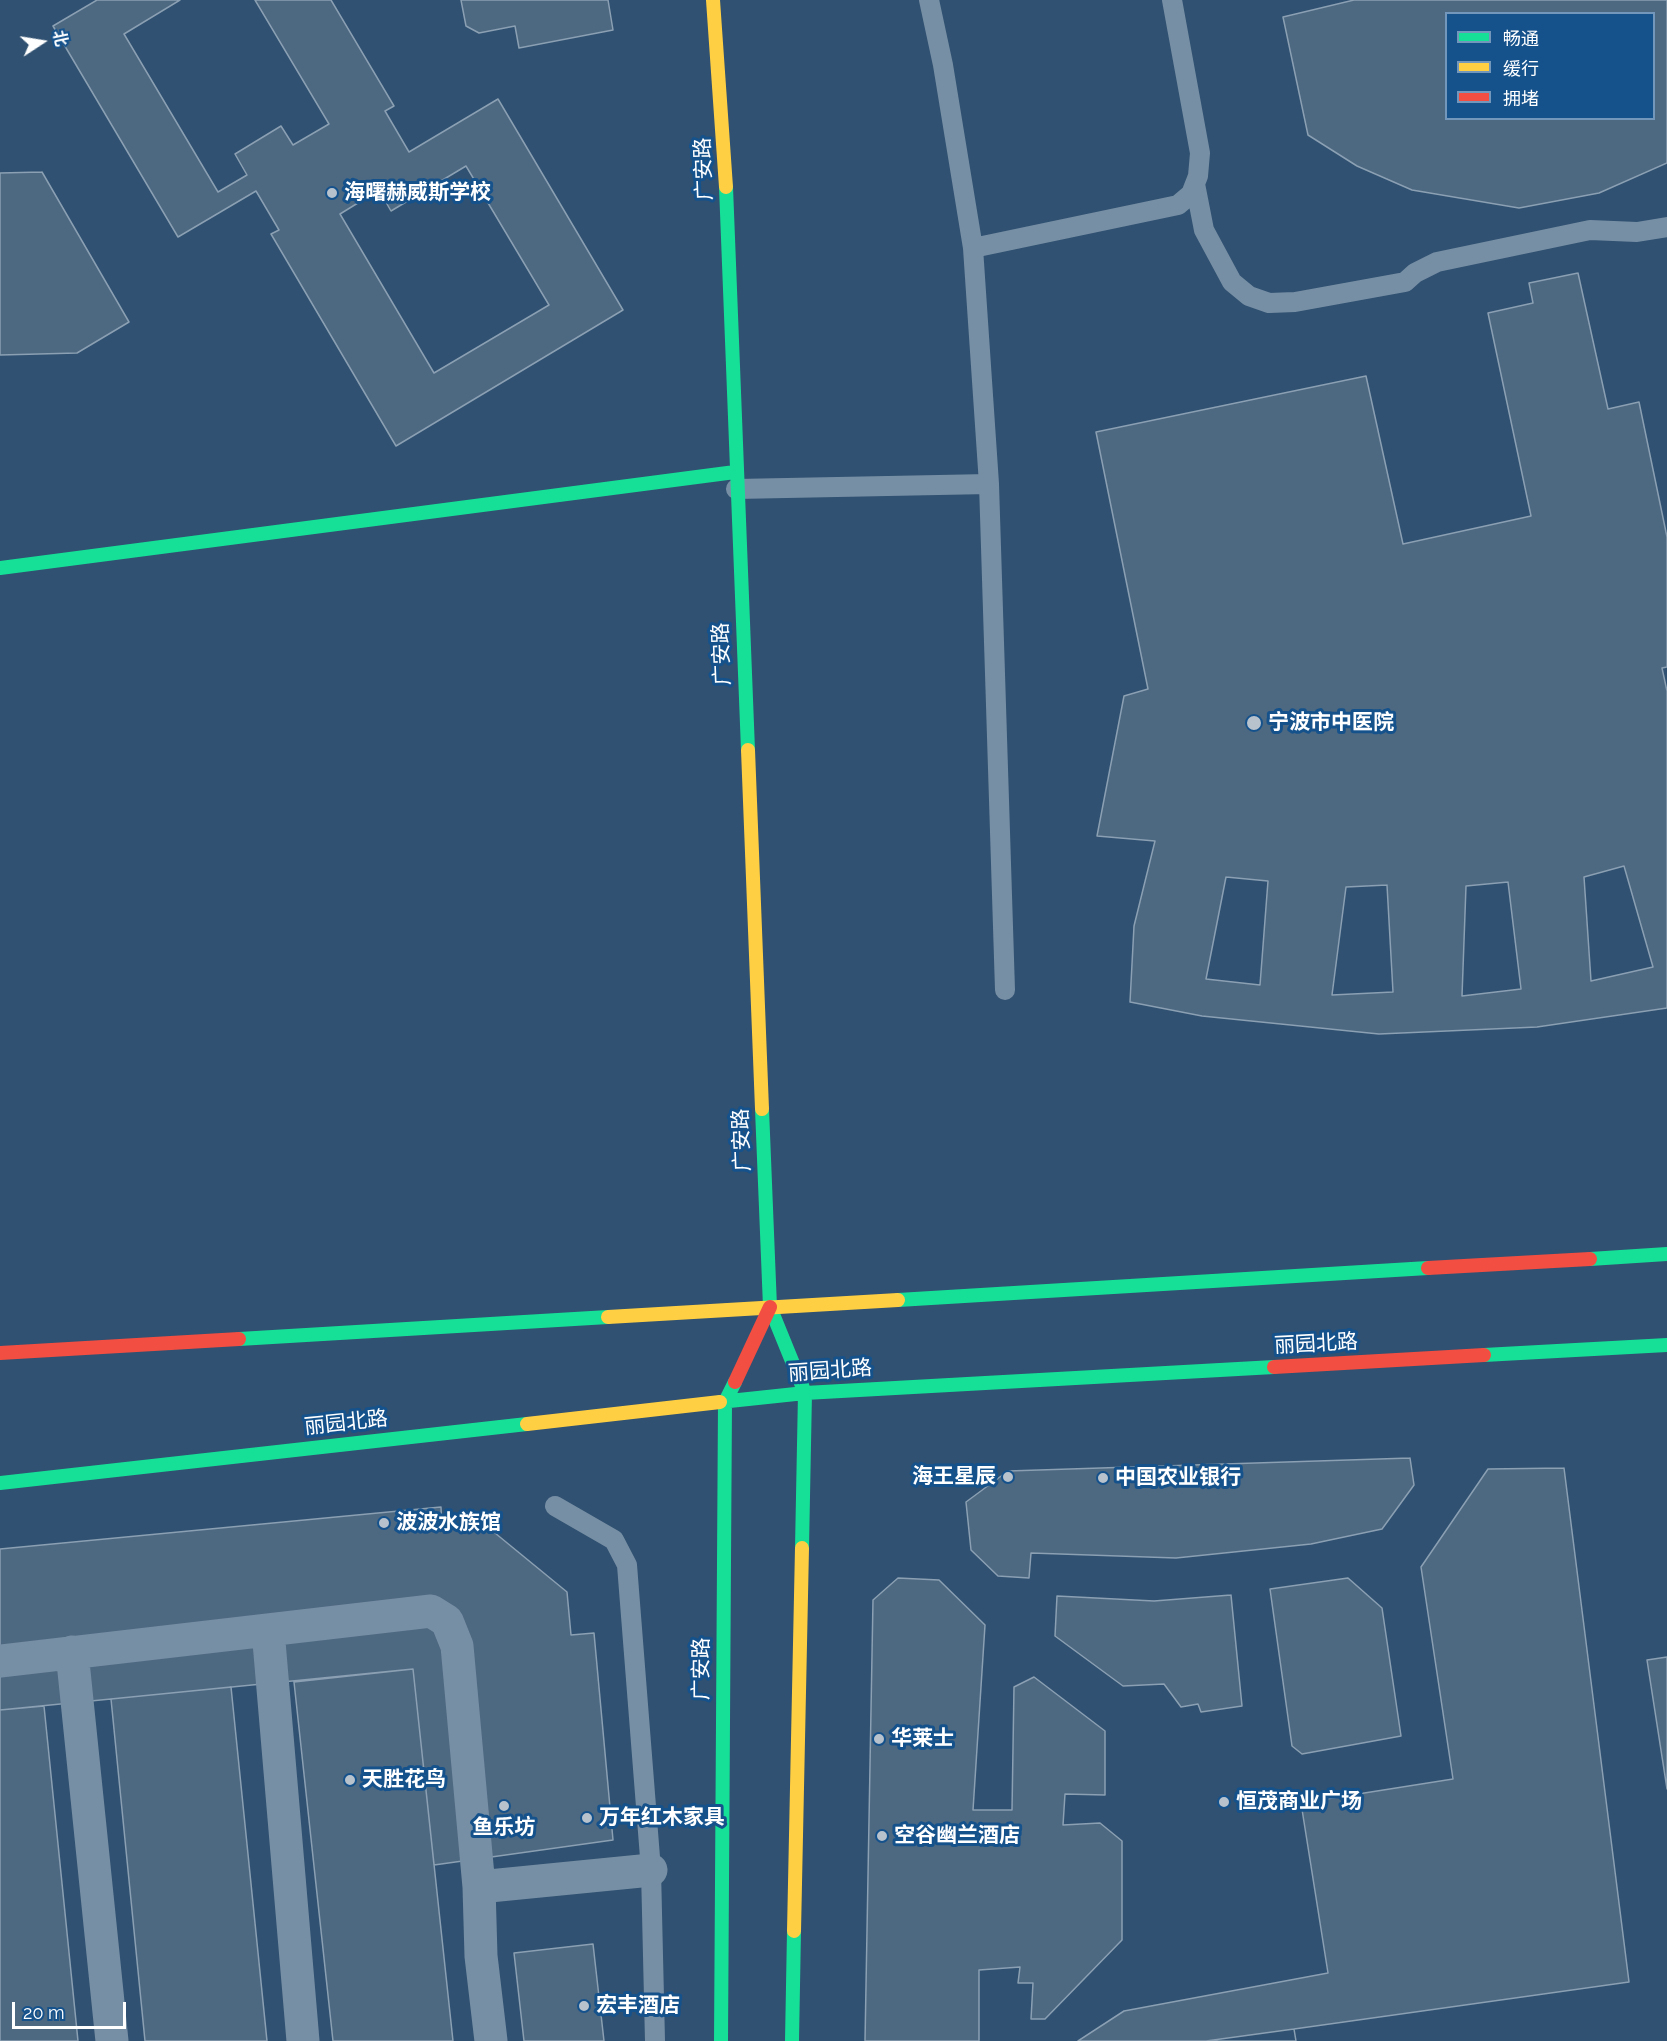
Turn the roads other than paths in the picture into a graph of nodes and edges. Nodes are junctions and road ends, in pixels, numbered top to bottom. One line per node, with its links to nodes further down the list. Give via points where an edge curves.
1 (713, 0): 7 (street, 广安路, via 723,119)
2 (929, 0): 6 (lane)
3 (1172, 0): 4 (lane, via 1200,153)
4 (1194, 184): 5 (lane, via 1204,230 1232,282 1249,296 1269,303 1405,282 1437,262 1590,230 1637,232); 6 (lane, via 1191,194 1178,205)
5 (1667, 227)
6 (973, 248): 8 (lane)
7 (736, 481): 8 (lane); 9 (street); 12 (street, 广安路)
8 (989, 484): 10 (lane)
9 (0, 568)
10 (1005, 990)
11 (1667, 1254): 12 (street)
12 (770, 1307): 14 (street); 15 (street, 广安路); 16 (street, 广安路)
13 (1667, 1345): 15 (street, 丽园北路)
14 (0, 1353)
15 (805, 1393): 16 (street, 丽园北路); 29 (street, 广安路)
16 (725, 1402): 17 (street, 丽园北路); 28 (street, 广安路)
17 (0, 1483)
18 (555, 1506): 22 (lane, via 614,1540 627,1565)
19 (268, 1630): 20 (street); 23 (street, via 431,1611 447,1621 457,1646); 25 (street)
20 (72, 1652): 21 (street); 24 (street)
21 (0, 1661)
22 (651, 1870): 23 (street); 27 (lane)
23 (479, 1887): 26 (street, via 481,1956)
24 (112, 2041)
25 (303, 2041)
26 (491, 2041)
27 (655, 2041)
28 (721, 2041)
29 (792, 2041)

